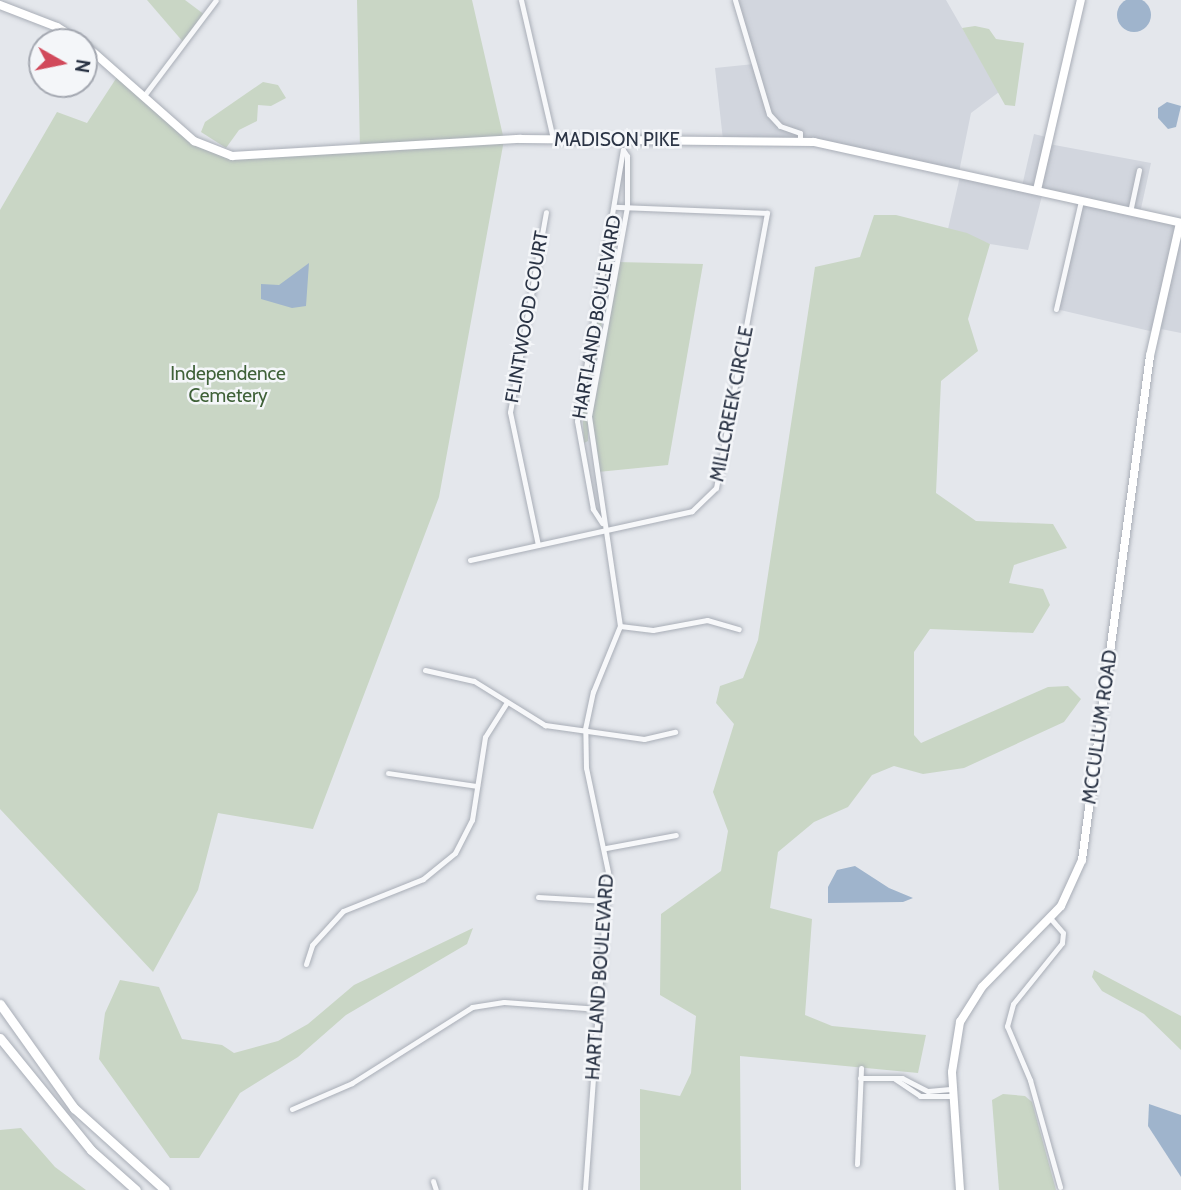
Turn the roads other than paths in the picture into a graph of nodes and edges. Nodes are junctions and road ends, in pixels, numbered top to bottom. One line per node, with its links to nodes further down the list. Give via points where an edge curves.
1 (216, 0): 8 (street)
2 (521, 0): 9 (street)
3 (736, 0): 11 (street, via 769,114 780,126 800,133)
4 (1081, 0): 14 (main road)
5 (0, 5): 6 (main road, MADISON PIKE)
6 (59, 28)
7 (98, 57): 8 (main road, MADISON PIKE)
8 (144, 97): 9 (main road, MADISON PIKE, via 194,141 232,156)
9 (553, 139): 10 (main road, MADISON PIKE)
10 (623, 139): 11 (main road, MADISON PIKE); 12 (street, HARTLAND BOULEVARD)
11 (800, 142): 14 (main road, MADISON PIKE, via 858,149)
12 (623, 150): 16 (street, HARTLAND BOULEVARD); 17 (street, HARTLAND BOULEVARD, via 628,156)
13 (1139, 170): 19 (street)
14 (1037, 190): 15 (main road, MADISON PIKE)
15 (1081, 201): 19 (main road, MADISON PIKE); 21 (street)
16 (616, 206): 17 (street, MILLCREEK CIRCLE); 22 (street, HARTLAND BOULEVARD, via 577,421 593,509)
17 (627, 207): 22 (street, HARTLAND BOULEVARD, via 589,416 604,507); 23 (street, MILLCREEK CIRCLE, via 767,213 716,488 692,510)
18 (546, 212): 24 (street, FLINTWOOD COURT, via 510,412)
19 (1130, 212): 20 (main road, MADISON PIKE)
20 (1181, 223): 38 (main road, MCCULLUM ROAD, via 1150,356 1082,860 1069,895)
21 (1056, 309)
22 (602, 523): 23 (street, HARTLAND BOULEVARD)
23 (603, 531): 24 (street, MILLCREEK CIRCLE); 26 (street, HARTLAND BOULEVARD)
24 (538, 545): 25 (street, MILLCREEK CIRCLE)
25 (470, 560)
26 (620, 626): 27 (street, via 653,630 707,620); 30 (street, HARTLAND BOULEVARD, via 593,692)
27 (739, 629)
28 (425, 670): 29 (street, via 474,681)
29 (507, 702): 30 (street, via 545,725); 33 (street, via 485,737)
30 (585, 729): 31 (street, via 644,739); 35 (street, HARTLAND BOULEVARD, via 586,768)
31 (675, 732)
32 (388, 773): 33 (street)
33 (477, 786): 39 (street, via 472,820 450,859 423,879 343,911 318,937)
34 (676, 835): 35 (street)
35 (606, 848): 37 (street, HARTLAND BOULEVARD)
36 (538, 897): 37 (street)
37 (607, 901): 41 (street, HARTLAND BOULEVARD)
38 (1051, 919): 45 (main road, MCCULLUM ROAD, via 965,1009 954,1043); 49 (street, via 1063,933 1062,943 1013,1004 1007,1026 1030,1080)
39 (306, 964)
40 (0, 1004): 51 (main road, via 74,1108)
41 (599, 1009): 46 (street, via 504,1002 472,1007 352,1083); 53 (street, HARTLAND BOULEVARD)
42 (0, 1038): 50 (main road, via 91,1150)
43 (861, 1068): 44 (street)
44 (860, 1079): 45 (street, via 895,1079 928,1091); 47 (street)
45 (953, 1092): 54 (main road, MCCULLUM ROAD)
46 (292, 1109)
47 (857, 1164)
48 (433, 1181): 52 (street)
49 (1060, 1187)
50 (136, 1190)
51 (164, 1190)
52 (436, 1190)
53 (585, 1190)
54 (960, 1190)

